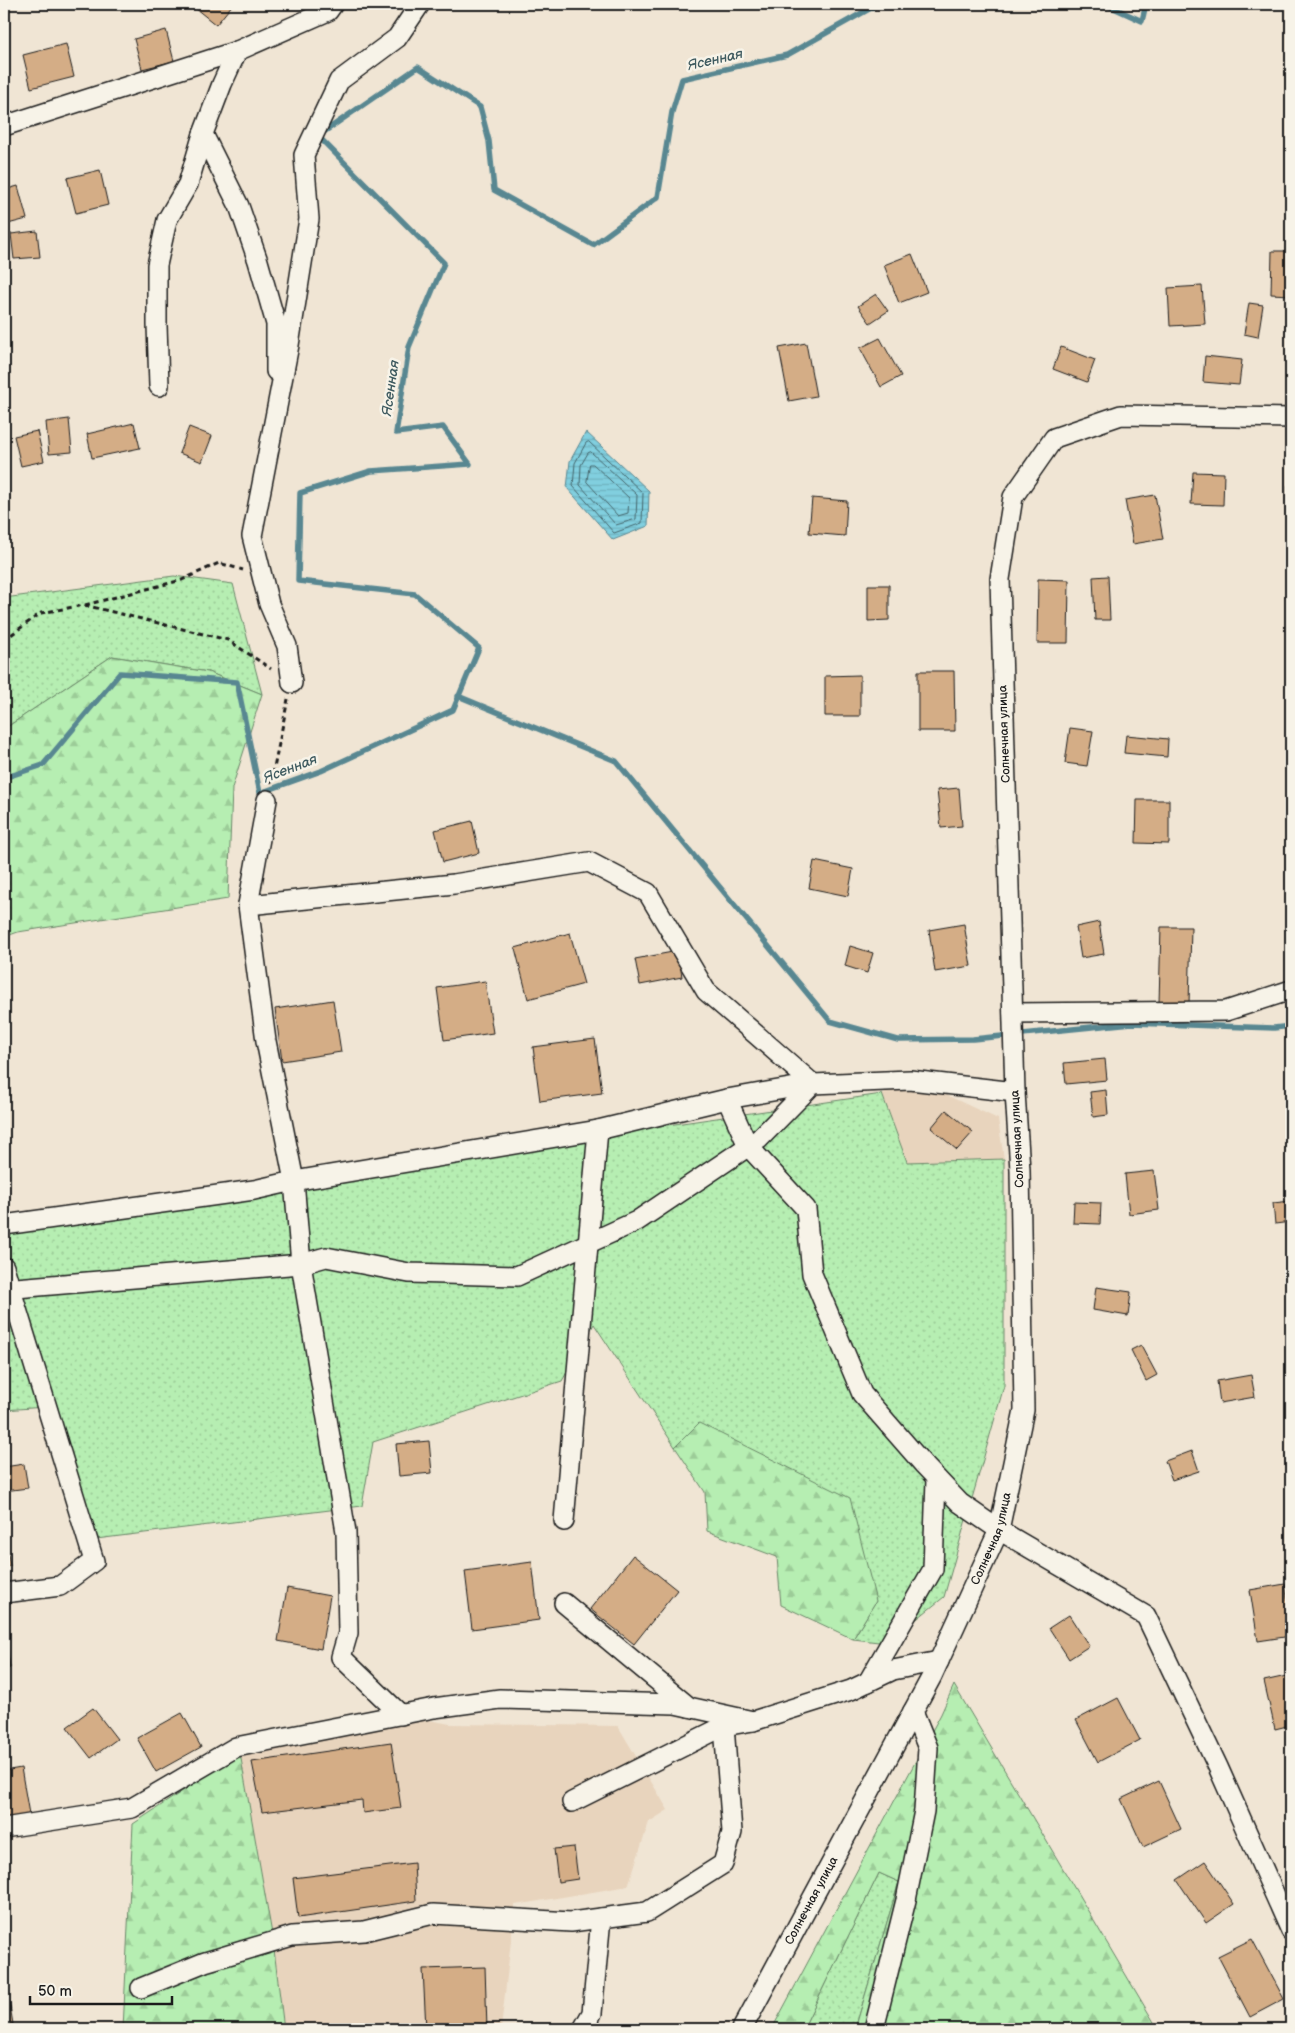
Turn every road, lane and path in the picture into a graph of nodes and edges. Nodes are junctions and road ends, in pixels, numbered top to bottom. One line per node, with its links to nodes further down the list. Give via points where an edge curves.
1 (332, 4): 3 (street, via 328,11)
2 (420, 4): 7 (street, via 397,38 339,81 304,155 309,219)
3 (236, 51): 4 (street); 5 (street)
4 (4, 126)
5 (203, 134): 6 (street, via 188,184 167,220 157,265); 7 (street, via 238,206 276,324)
6 (159, 386)
7 (275, 417): 12 (street, via 252,536 269,604 287,646)
8 (1291, 418): 17 (street, Солнечная улица, via 1121,416 1054,438 1013,497 1000,579)
9 (245, 571): 10 (path, via 219,562 182,580)
10 (84, 606): 11 (path, via 41,612); 12 (path, via 228,640)
11 (4, 640)
12 (292, 683): 13 (path)
13 (272, 779)
14 (267, 800): 15 (street)
15 (248, 906): 18 (street, via 454,884 589,862 648,893 706,991); 23 (street, via 266,1041)
16 (1291, 990): 17 (street, via 1226,1011)
17 (1012, 1013): 19 (street, Солнечная улица)
18 (812, 1084): 19 (street, via 910,1080); 20 (street); 22 (street, via 759,1139)
19 (1015, 1092): 31 (street, Солнечная улица, via 1020,1170 1024,1410)
20 (727, 1099): 21 (street); 22 (street)
21 (598, 1130): 23 (street); 25 (street)
22 (748, 1146): 25 (street, via 637,1221); 29 (street, via 806,1209 812,1274 862,1394)
23 (294, 1182): 24 (street); 26 (street)
24 (4, 1225)
25 (589, 1243): 26 (street, via 517,1276 409,1274 326,1257); 30 (street)
26 (300, 1264): 28 (street); 38 (street, via 346,1532 348,1633 341,1657)
27 (4, 1268): 28 (street)
28 (7, 1288): 32 (street, via 94,1561 60,1586)
29 (936, 1479): 31 (street, via 960,1503); 35 (street, via 933,1569)
30 (564, 1521)
31 (999, 1530): 34 (street, Солнечная улица); 44 (street, via 1146,1616)
32 (4, 1593)
33 (564, 1603): 36 (street)
34 (939, 1661): 35 (street, via 893,1670); 37 (street, Солнечная улица)
35 (868, 1682): 39 (street)
36 (689, 1707): 38 (street, via 500,1699); 39 (street)
37 (913, 1711): 47 (street, Солнечная улица); 48 (street, via 928,1748 924,1811)
38 (401, 1715): 42 (street, via 236,1748 132,1808)
39 (754, 1721): 40 (street)
40 (724, 1726): 41 (street); 43 (street, via 732,1832 723,1864 647,1912)
41 (572, 1802)
42 (4, 1828)
43 (601, 1918): 45 (street, via 571,1922 433,1914 364,1931 292,1936 205,1962); 46 (street, via 592,2013)
44 (1291, 1931)
45 (141, 1988)
46 (583, 2029)
47 (742, 2029)
48 (874, 2029)

